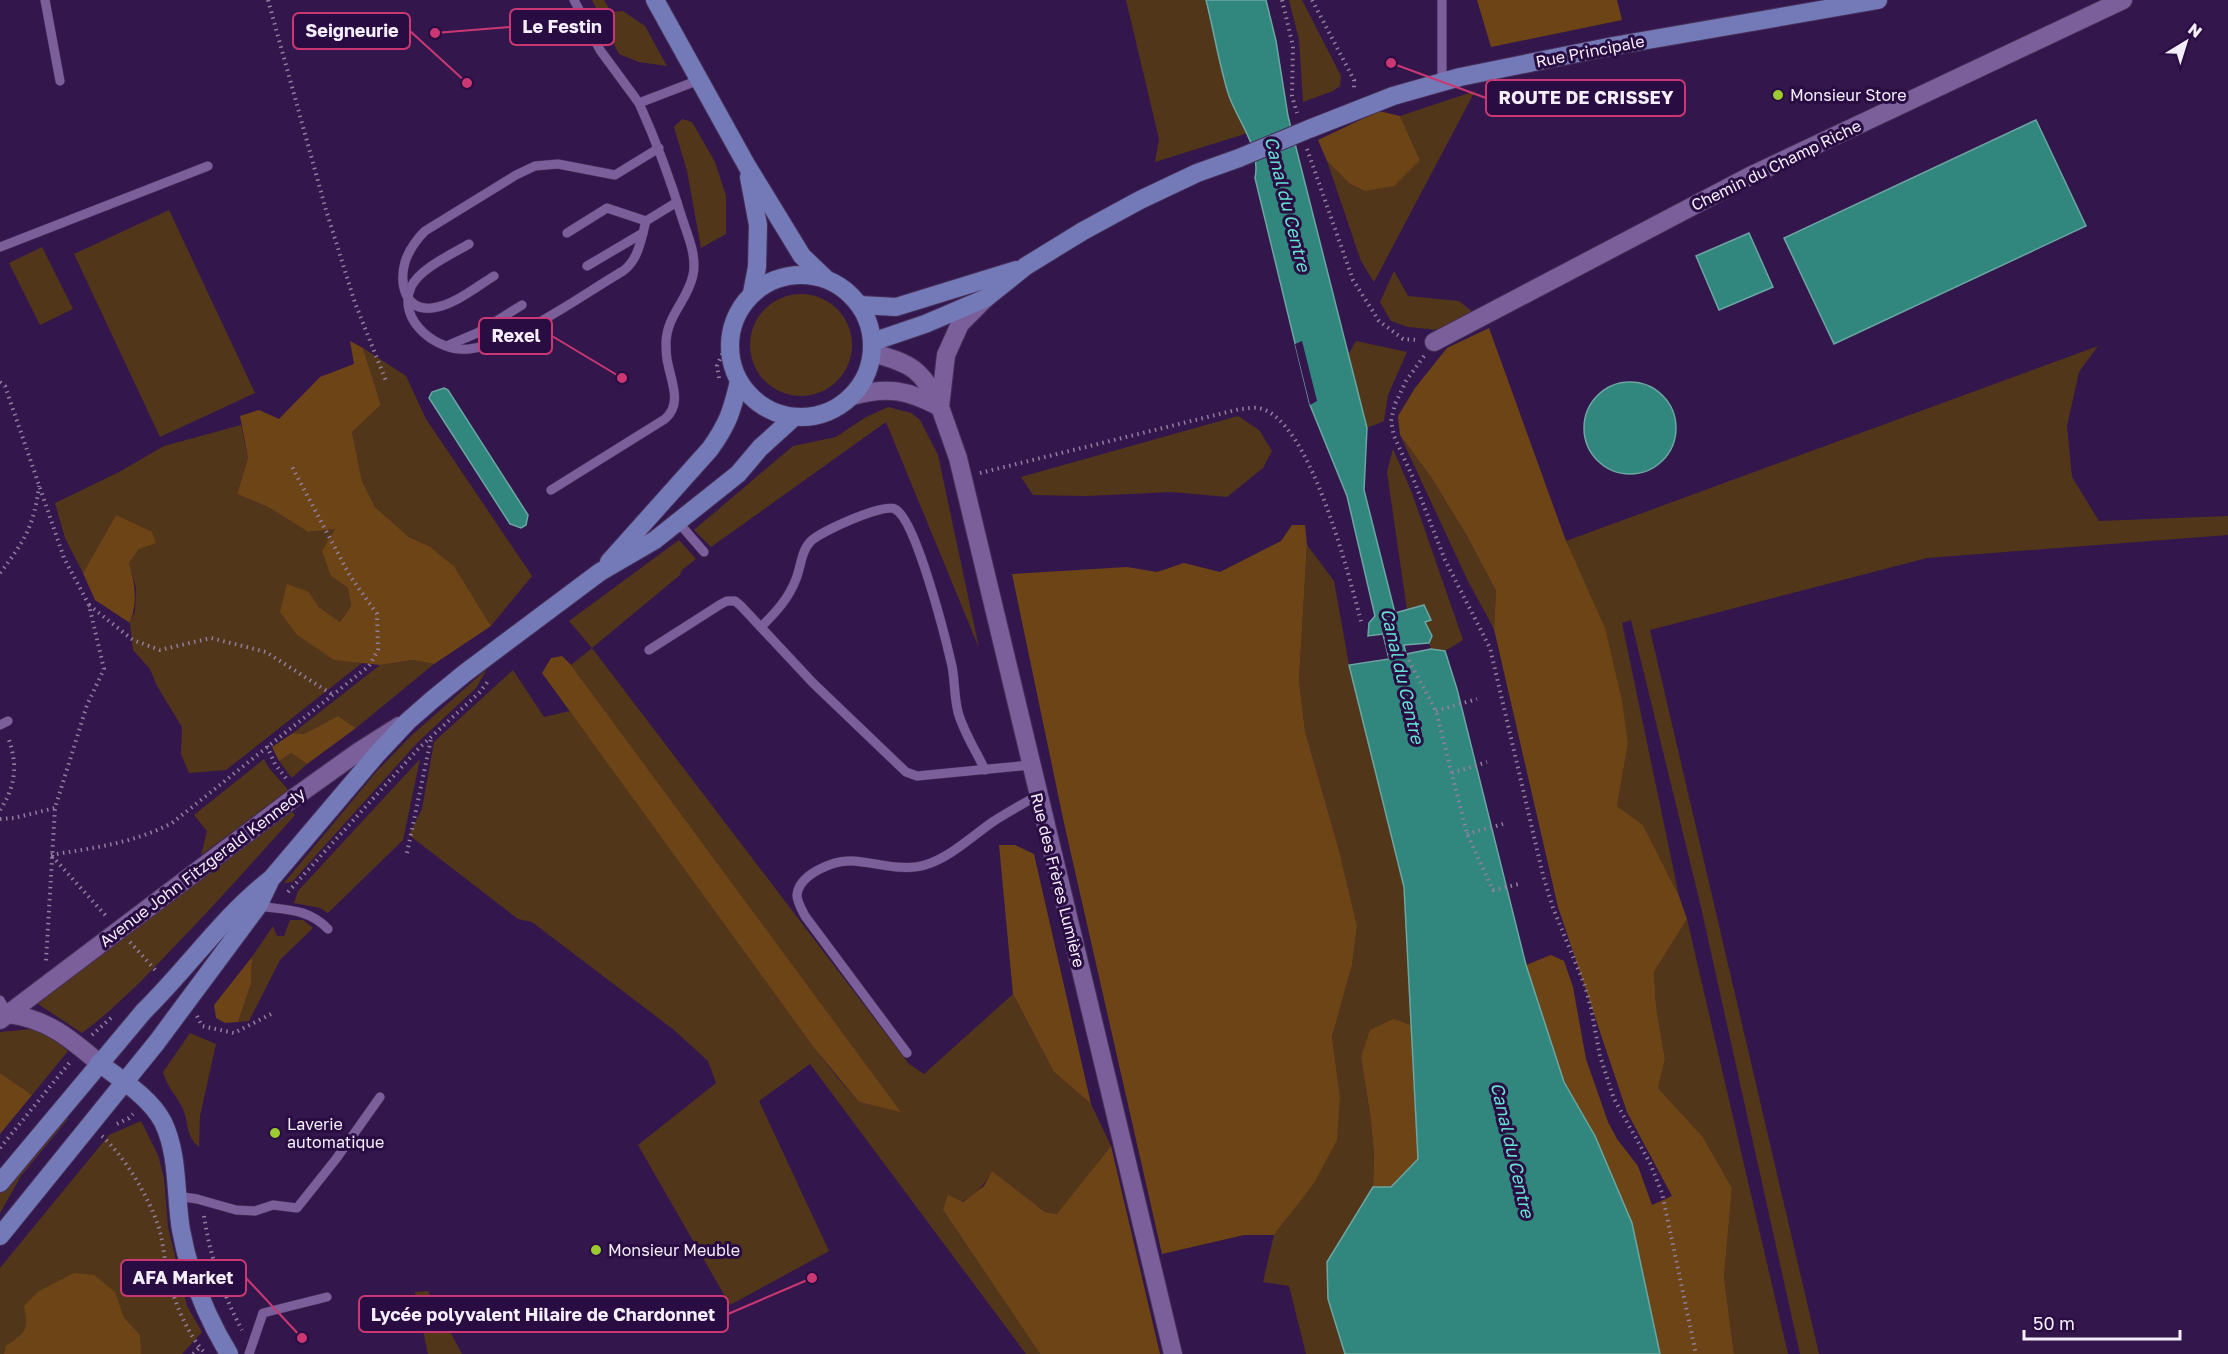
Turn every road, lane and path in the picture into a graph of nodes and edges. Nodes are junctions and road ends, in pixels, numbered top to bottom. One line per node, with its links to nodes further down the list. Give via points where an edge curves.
1 (45, 0): 11 (lane)
2 (268, 0): 38 (path, via 326,210 355,303)
3 (574, 0): 14 (lane, via 600,50)
4 (655, 0): 10 (main road)
5 (1282, 0): 15 (path, via 1293,46 1292,96)
6 (1312, 0): 13 (path, via 1354,80)
7 (1442, 0): 12 (lane)
8 (1878, 0): 12 (main road, Rue Principale, via 1549,58)
9 (2123, 0): 35 (street, Chemin du Champ Riche, via 1750,176)
10 (699, 80): 14 (lane); 18 (main road)
11 (60, 81)
12 (1442, 82): 15 (main road, Rue Principale)
13 (1351, 94)
14 (639, 103): 16 (lane)
15 (1304, 129): 26 (main road, bridge, via 1140,200); 35 (path, via 1353,280 1379,321 1403,339)
16 (659, 148): 19 (lane); 31 (lane, via 615,175 558,164 535,166 506,181 425,231 416,241 405,263 403,286)
17 (208, 166): 24 (lane)
18 (747, 166): 28 (main road, via 802,256); 29 (main road, via 758,225)
19 (677, 202): 20 (lane); 48 (lane, via 693,254 694,274 687,294 668,324 667,361 675,396 671,413)
20 (646, 221): 21 (lane, via 607,208); 22 (lane)
21 (567, 233)
22 (643, 233): 25 (lane); 36 (lane, via 632,264 531,326 467,350)
23 (469, 244): 31 (lane, via 421,274 411,286)
24 (0, 247)
25 (587, 266)
26 (1026, 266): 30 (main road); 33 (main road, via 896,307)
27 (494, 276): 31 (lane, via 434,308 419,309)
28 (826, 279): 29 (main road, via 787,275); 33 (main road)
29 (752, 293): 34 (main road, via 737,314)
30 (986, 298): 37 (main road); 43 (street, Rue des Frères Lumière, via 960,324 946,355)
31 (408, 301): 36 (lane, via 420,328)
32 (522, 305): 36 (lane)
33 (860, 305): 37 (main road)
34 (729, 338): 39 (main road); 41 (path, via 717,366)
35 (1434, 342): 105 (path, via 1395,404 1391,421 1394,436 1445,560 1490,648 1543,875 1585,986 1614,1099 1662,1193)
36 (444, 347)
37 (872, 348): 42 (main road, via 869,369); 43 (street, Rue des Frères Lumière, via 919,373)
38 (386, 381)
39 (739, 381): 44 (main road, via 762,406); 51 (main road, Avenue John Fitzgerald Kennedy, via 725,429)
40 (0, 382): 47 (path, via 5,386)
41 (719, 385)
42 (852, 396): 43 (street, via 871,391 900,391); 44 (main road, via 825,413)
43 (940, 407): 46 (street, Rue des Frères Lumière)
44 (794, 417): 49 (main road, Avenue John Fitzgerald Kennedy, via 738,474)
45 (291, 465): 59 (path, via 376,614 378,650 369,666)
46 (962, 477): 54 (path, via 1240,409 1259,408 1285,427 1320,488); 67 (street, Rue des Frères Lumière)
47 (39, 485): 52 (path, via 36,513 21,546); 53 (path, via 64,558)
48 (551, 490)
49 (678, 522): 50 (lane); 51 (main road, Avenue John Fitzgerald Kennedy)
50 (704, 552)
51 (600, 572): 62 (main road, Avenue John Fitzgerald Kennedy)
52 (0, 573)
53 (89, 605): 59 (path, via 133,640 160,650 211,639 266,652); 72 (path, via 104,669 87,705)
54 (1362, 625)
55 (762, 626): 56 (lane, via 741,606 727,601); 68 (lane, via 813,683 906,772 917,776); 68 (lane, via 790,594 809,543 863,515 894,508 906,522 936,602 958,712)
56 (649, 650)
57 (1406, 655): 61 (path)
58 (493, 674): 64 (path, via 480,692)
59 (333, 695): 65 (path)
60 (1477, 699): 61 (path)
61 (1436, 711): 69 (path)
62 (408, 721): 79 (main road, Avenue John Fitzgerald Kennedy); 83 (street, Avenue John Fitzgerald Kennedy, via 295,796)
63 (3, 723): 73 (path, via 16,766 13,787)
64 (431, 738): 77 (path); 81 (path)
65 (267, 746): 70 (path); 78 (path, via 172,823 151,834)
66 (1487, 762): 69 (path)
67 (1030, 765): 68 (lane); 71 (street, Rue des Frères Lumière)
68 (985, 770)
69 (1452, 773): 76 (path)
70 (291, 785)
71 (1038, 795): 89 (lane, via 923,866 841,862 810,875 802,883 797,894 805,916); 104 (street, Rue des Frères Lumière)
72 (55, 808): 74 (path); 78 (path)
73 (0, 810)
74 (0, 819)
75 (1503, 824): 76 (path)
76 (1467, 834): 80 (path, via 1493,890)
77 (407, 853)
78 (51, 855): 83 (path)
79 (271, 879): 81 (main road, Avenue John Fitzgerald Kennedy); 90 (main road, Avenue John Fitzgerald Kennedy, via 246,898)
80 (1519, 884)
81 (266, 908): 82 (lane, via 311,915); 91 (main road, Avenue John Fitzgerald Kennedy)
82 (327, 929)
83 (45, 986): 85 (street, Avenue John Fitzgerald Kennedy)
84 (203, 1007): 87 (path)
85 (2, 1011): 90 (street, via 50,1025)
86 (273, 1013): 87 (path, via 234,1033 202,1026)
87 (197, 1016): 88 (path)
88 (192, 1021)
89 (907, 1053)
90 (99, 1063): 91 (main road); 96 (main road, Avenue John Fitzgerald Kennedy)
91 (125, 1083): 97 (main road, via 162,1121 170,1143); 99 (main road, Avenue John Fitzgerald Kennedy)
92 (48, 1089): 95 (path)
93 (380, 1097): 98 (lane, via 297,1208 273,1205 255,1211 236,1210)
94 (101, 1136): 102 (path, via 116,1149 150,1205 178,1305)
95 (0, 1148)
96 (0, 1183)
97 (177, 1196): 98 (lane); 103 (main road, via 200,1298)
98 (201, 1200): 101 (path, via 225,1295)
99 (0, 1236)
100 (327, 1296): 101 (lane, via 263,1313)
101 (250, 1350)
102 (206, 1354)
103 (229, 1354)
104 (1173, 1354)
105 (1696, 1354)

